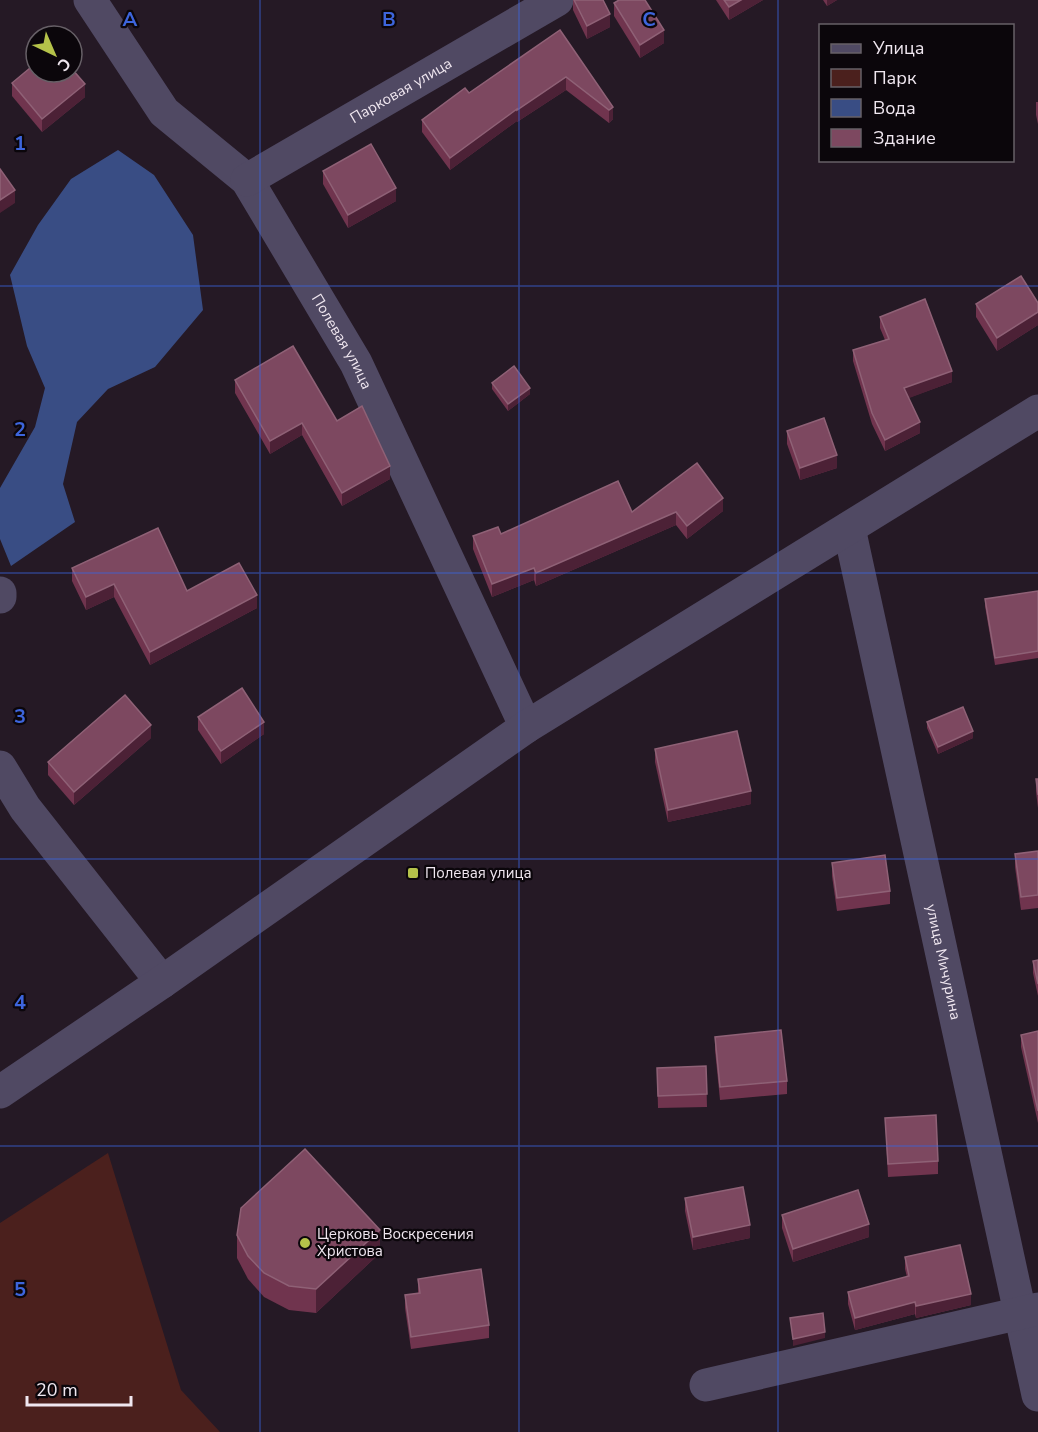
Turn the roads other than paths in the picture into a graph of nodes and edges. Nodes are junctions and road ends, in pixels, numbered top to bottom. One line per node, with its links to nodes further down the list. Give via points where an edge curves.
1 (90, 0): 3 (street, Полевая улица, via 164,112)
2 (556, 0): 3 (street, Парковая улица)
3 (247, 180): 6 (street, Полевая улица, via 356,363)
4 (1038, 411): 5 (street)
5 (849, 528): 6 (street); 10 (street, улица Мичурина)
6 (526, 728): 8 (street)
7 (0, 767): 8 (street, via 26,808)
8 (162, 982): 9 (street)
9 (0, 1092)
10 (1029, 1311): 11 (street); 12 (street, улица Мичурина)
11 (706, 1385)
12 (1038, 1395)

